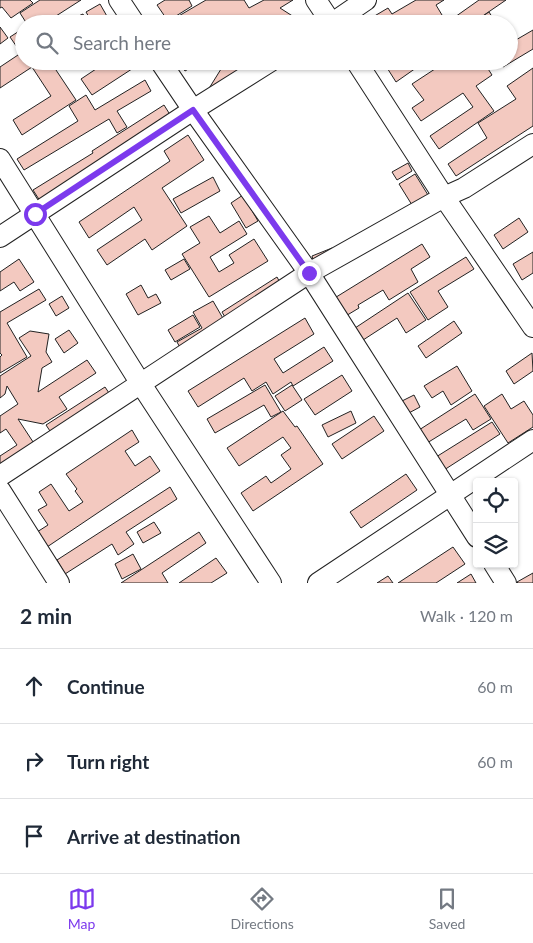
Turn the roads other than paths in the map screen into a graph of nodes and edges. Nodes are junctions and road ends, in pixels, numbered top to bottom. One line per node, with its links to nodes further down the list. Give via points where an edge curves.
1 (119, 0): 4 (street)
2 (316, 0): 5 (street)
3 (366, 0): 6 (street)
4 (129, 15)
5 (326, 15)
6 (345, 15)
7 (166, 70): 10 (street)
8 (257, 70): 10 (street)
9 (362, 70): 13 (street)
10 (193, 110): 14 (street); 16 (street)
11 (533, 144): 13 (street, via 464,188)
12 (0, 159): 14 (street)
13 (444, 196): 16 (street); 17 (street)
14 (35, 214): 15 (street); 18 (street)
15 (0, 237)
16 (309, 273): 18 (street); 22 (street)
17 (533, 327)
18 (141, 384): 20 (street); 26 (street)
19 (533, 440): 22 (street)
20 (0, 476)
21 (0, 490): 25 (street)
22 (451, 496): 23 (street); 27 (street)
23 (473, 531)
24 (497, 568): 28 (street)
25 (59, 583)
26 (271, 583)
27 (318, 583)
28 (506, 583)

